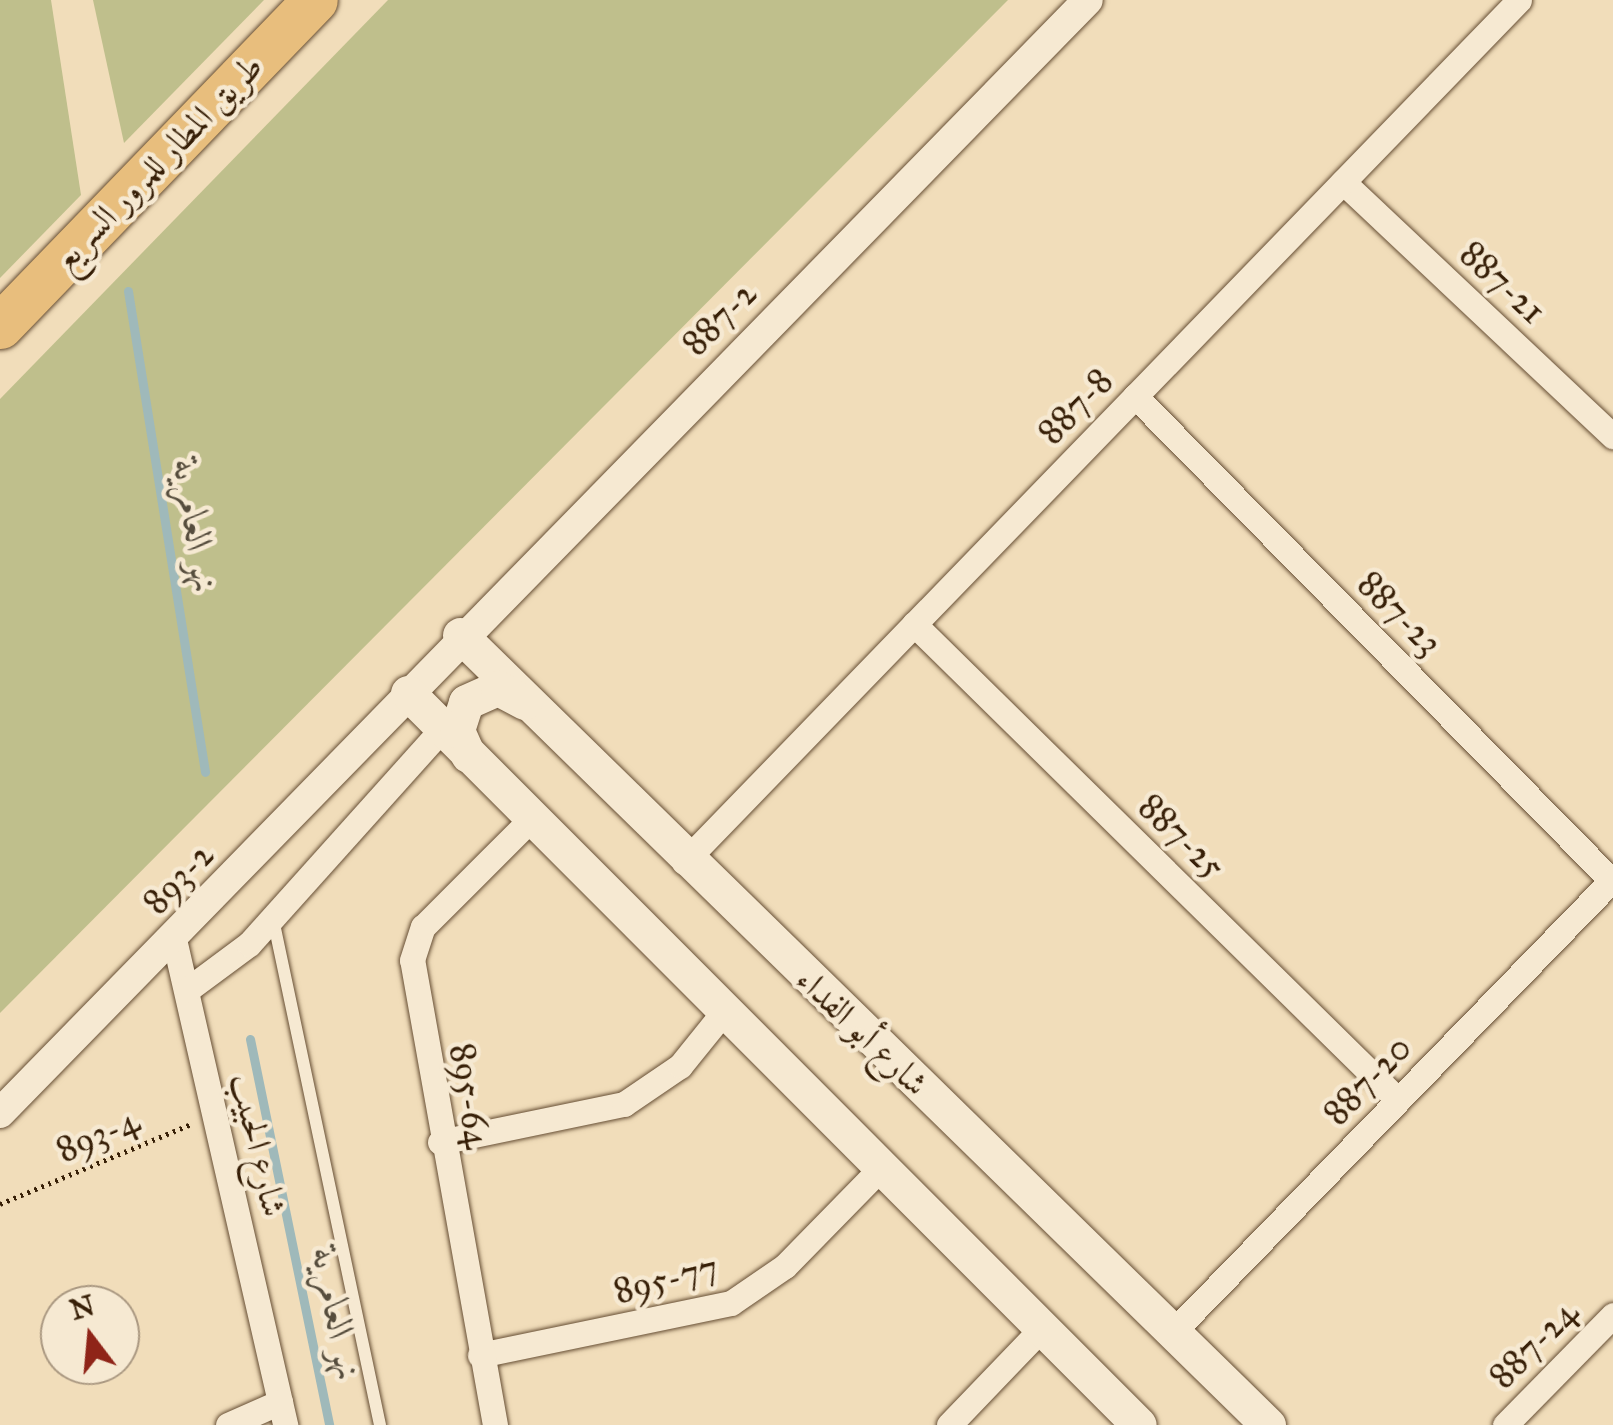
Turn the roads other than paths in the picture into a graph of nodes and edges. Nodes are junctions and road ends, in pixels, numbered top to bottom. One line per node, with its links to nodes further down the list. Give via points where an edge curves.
1 (315, 0): 5 (highway, طريق المطار للمرور السريع)
2 (1088, 0): 9 (street, 887-2)
3 (1519, 0): 4 (street, 887-8)
4 (1343, 182): 6 (street, 887-8); 7 (street, 887-21)
5 (0, 326)
6 (1136, 396): 8 (street, 887-8); 16 (street, 887-23)
7 (1613, 436)
8 (914, 624): 15 (street, 887-8); 21 (street, 887-25)
9 (460, 635): 10 (street, 887-2); 11 (main road, شارع أبو الفداء)
10 (408, 693): 12 (main road); 18 (street, 893-2)
11 (525, 702): 13 (main road, via 498,688 466,702 457,730); 15 (main road, شارع أبو الفداء)
12 (442, 729): 13 (main road); 17 (street)
13 (468, 755): 14 (main road)
14 (530, 820): 20 (main road); 23 (street, 895-64, via 413,948)
15 (684, 862): 27 (main road, شارع أبو الفداء)
16 (1612, 880): 21 (street, 887-20)
17 (273, 920): 19 (street); 32 (lane)
18 (174, 939): 19 (street, شارع الحبيب); 22 (street, 893-2)
19 (187, 990): 30 (street, شارع الحبيب)
20 (722, 1014): 23 (street, via 680,1066 624,1104); 24 (main road)
21 (1398, 1100): 27 (street, 887-20)
22 (0, 1112)
23 (440, 1142): 28 (street, 895-64)
24 (881, 1168): 26 (main road); 28 (street, 895-77, via 786,1266 731,1303)
25 (1613, 1315): 37 (street, 887-24)
26 (1042, 1328): 34 (street); 35 (main road)
27 (1174, 1331): 29 (main road, شارع أبو الفداء)
28 (480, 1355): 33 (street, 895-64)
29 (1241, 1410): 36 (main road, شارع أبو الفداء)
30 (282, 1413): 31 (street)
31 (228, 1425)
32 (380, 1425)
33 (495, 1425)
34 (949, 1425)
35 (1139, 1425)
36 (1268, 1425)
37 (1505, 1425)

